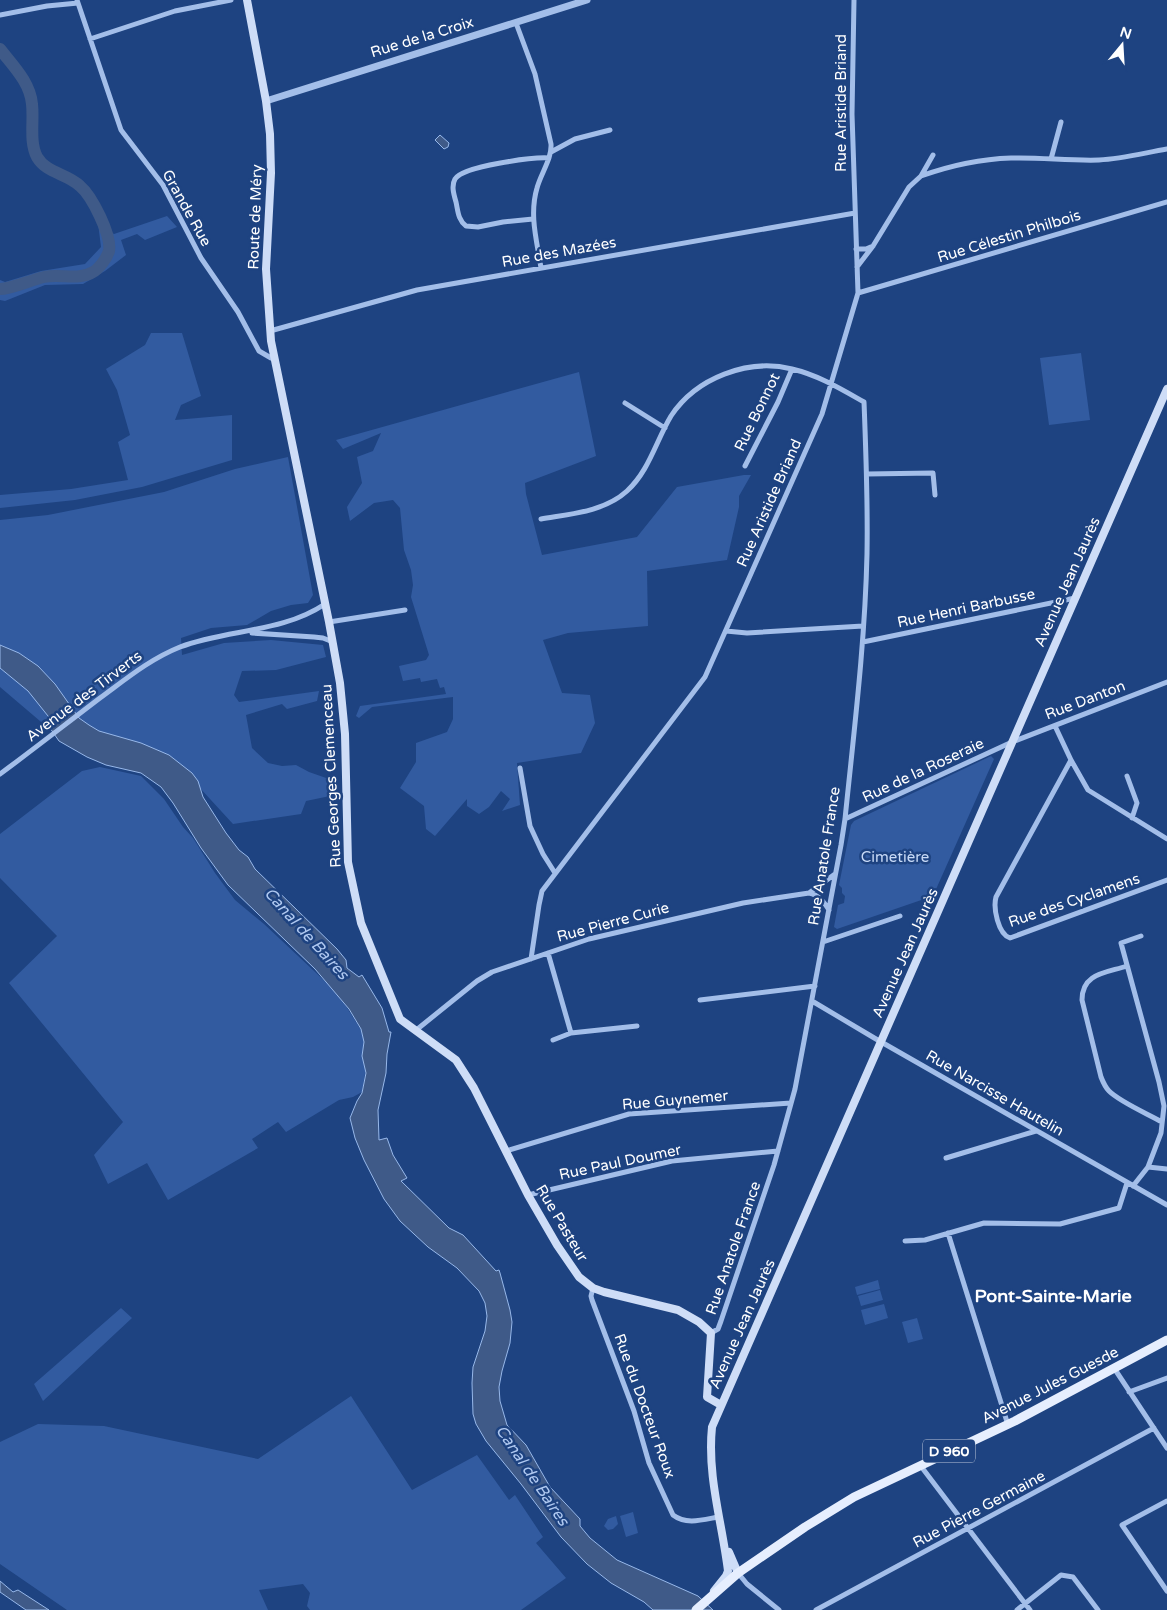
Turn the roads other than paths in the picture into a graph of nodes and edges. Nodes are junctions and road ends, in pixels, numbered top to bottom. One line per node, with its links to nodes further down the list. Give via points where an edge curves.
1 (232, 0): 8 (street, via 166,15)
2 (246, 0): 9 (main road, Route de Méry)
3 (587, 0): 7 (street, Rue de la Croix)
4 (854, 0): 19 (street, Rue Aristide Briand, via 852,114)
5 (77, 2): 6 (street); 8 (street, Grande Rue)
6 (0, 15)
7 (516, 23): 9 (street, Rue de la Croix); 13 (street, via 535,74)
8 (90, 39): 27 (street, Grande Rue, via 121,130 163,185 201,258 235,307 259,351)
9 (266, 101): 26 (main road, Route de Méry, via 271,173 266,269)
10 (1061, 122): 16 (street)
11 (610, 130): 13 (street, via 575,139)
12 (1167, 149): 16 (street, via 1114,159)
13 (552, 152): 15 (street)
14 (933, 155): 17 (street)
15 (549, 158): 20 (street, via 536,188); 20 (street, via 510,161 471,171 458,176 454,184 459,218 466,226 478,228)
16 (1051, 159): 17 (street, via 987,160)
17 (921, 176): 21 (street, via 909,187)
18 (1167, 202): 25 (street, Rue Célestin Philbois)
19 (855, 213): 22 (street, Rue Aristide Briand); 24 (street, Rue des Mazées)
20 (532, 219): 24 (street)
21 (873, 246): 22 (street); 23 (street)
22 (856, 249): 23 (street, Rue Aristide Briand)
23 (857, 267): 25 (street, Rue Aristide Briand)
24 (541, 268): 26 (street, Rue des Mazées, via 417,290)
25 (858, 293): 29 (street, Rue Aristide Briand)
26 (270, 331): 27 (main road, Route de Méry)
27 (274, 357): 33 (main road, Route de Méry)
28 (792, 369): 29 (street); 32 (street, via 764,366 716,377 690,394); 34 (street, Rue Bonnot)
29 (832, 384): 35 (street, Rue Anatole France, via 864,402); 43 (street, Rue Aristide Briand, via 822,414)
30 (1167, 389): 38 (main road, Avenue Jean Jaurès)
31 (625, 403): 32 (street)
32 (665, 428): 37 (street, via 645,468 617,499 594,509)
33 (290, 434): 39 (main road, Rue Georges Clemenceau)
34 (745, 466)
35 (867, 474): 36 (street, via 933,473); 42 (street, Rue Anatole France)
36 (934, 496)
37 (541, 519)
38 (1076, 598): 46 (street, Rue Henri Barbusse); 49 (main road, Avenue Jean Jaurès)
39 (325, 604): 41 (main road, Rue Georges Clemenceau); 44 (street, Avenue des Tirverts, via 303,617)
40 (405, 610): 41 (street)
41 (329, 622): 45 (main road, Rue Georges Clemenceau)
42 (863, 626): 43 (street); 46 (street, Rue Anatole France)
43 (726, 631): 57 (street, Rue Aristide Briand, via 697,688)
44 (246, 632): 45 (street, Avenue des Tirverts, via 323,638); 52 (street, Avenue des Tirverts, via 196,641 148,663)
45 (332, 642): 71 (main road, Rue Georges Clemenceau, via 345,734 348,862 362,923 396,1013)
46 (863, 642): 55 (street, Rue Anatole France)
47 (1167, 682): 48 (street, Rue Danton)
48 (1055, 726): 49 (street, Rue Danton); 50 (street)
49 (1012, 742): 55 (street, Rue de la Roseraie); 76 (main road, Avenue Jean Jaurès)
50 (1071, 760): 54 (street, via 1088,790); 59 (street, Rue des Cyclamens, via 996,897 1001,930 1005,936 1010,938)
51 (520, 768): 57 (street, via 530,826)
52 (0, 774)
53 (1127, 776): 54 (street, via 1137,803)
54 (1132, 818): 56 (street)
55 (845, 820): 58 (street, Rue Anatole France)
56 (1167, 840)
57 (555, 873): 66 (street, Rue Aristide Briand, via 540,897)
58 (836, 873): 60 (street, Rue Pierre Curie); 61 (street, Rue Anatole France)
59 (1167, 880)
60 (809, 893): 61 (street, via 815,894); 65 (street, Rue Pierre Curie, via 743,903 589,939)
61 (829, 910): 64 (street, Rue Anatole France)
62 (900, 916): 64 (street)
63 (1141, 936): 67 (street, via 1120,943)
64 (823, 942): 68 (street, Rue Anatole France)
65 (548, 953): 66 (street, Rue Pierre Curie); 74 (street)
66 (531, 959): 73 (street, Rue Pierre Curie, via 492,972 477,981)
67 (1127, 966): 78 (street, via 1159,1082 1164,1106); 78 (street, via 1091,978 1085,983 1082,1000 1104,1084 1118,1097)
68 (815, 986): 69 (street); 70 (street, Rue Anatole France)
69 (700, 1000)
70 (812, 1000): 76 (street, Rue Narcisse Hautelin); 77 (street, Rue Anatole France)
71 (403, 1022): 73 (main road, Rue Pasteur)
72 (637, 1026): 74 (street)
73 (415, 1031): 80 (main road, Rue Pasteur, via 456,1060)
74 (572, 1033): 75 (street)
75 (553, 1040)
76 (881, 1042): 79 (street, Rue Narcisse Hautelin); 97 (main road, Avenue Jean Jaurès)
77 (791, 1103): 80 (street, Rue Guynemer, via 629,1114); 81 (street, Rue Anatole France)
78 (1162, 1122): 83 (street)
79 (1036, 1131): 82 (street); 85 (street, Rue Narcisse Hautelin)
80 (506, 1151): 87 (main road, Rue Pasteur)
81 (778, 1151): 87 (street, Rue Paul Doumer, via 672,1161); 92 (street, Rue Anatole France, via 718,1329)
82 (946, 1158)
83 (1148, 1167): 84 (street); 86 (street)
84 (1167, 1169)
85 (1128, 1183): 86 (street, Rue Narcisse Hautelin); 89 (street, via 1119,1208 1060,1224 984,1223)
86 (1133, 1186): 88 (street, Rue Narcisse Hautelin)
87 (528, 1195): 91 (main road, Rue Pasteur, via 556,1245 579,1277)
88 (1167, 1205)
89 (948, 1233): 90 (street); 98 (street)
90 (905, 1241)
91 (593, 1288): 92 (main road, Rue Pasteur, via 678,1310); 103 (street, Rue du Docteur Roux, via 592,1300 627,1392 649,1463 673,1515 690,1522)
92 (711, 1333): 97 (main road, via 707,1397)
93 (1167, 1340): 94 (main road, Avenue Jules Guesde / D 960)
94 (1114, 1368): 96 (street); 98 (main road, Avenue Jules Guesde / D 960)
95 (1167, 1378): 96 (street)
96 (1129, 1392): 99 (street)
97 (721, 1405): 103 (main road, Avenue Jean Jaurès, via 712,1427 710,1446)
98 (1008, 1425): 101 (main road, Avenue Jules Guesde / D 960)
99 (1154, 1428): 100 (street); 104 (street, Rue Pierre Germaine)
100 (1167, 1448)
101 (920, 1465): 104 (street); 107 (main road, Avenue Jules Guesde / D 960, via 854,1497 805,1526)
102 (1167, 1501): 108 (street, via 1122,1525)
103 (718, 1517): 105 (main road, Avenue Jean Jaurès)
104 (968, 1529): 110 (street); 113 (street, Rue Pierre Germaine)
105 (722, 1536): 106 (main road, Avenue Jean Jaurès); 107 (main road, Avenue Jean Jaurès)
106 (727, 1559): 107 (main road, Avenue Jean Jaurès); 109 (main road, Avenue Jean Jaurès, via 726,1576)
107 (738, 1574): 109 (main road, D 960); 112 (street)
108 (1167, 1591)
109 (707, 1600): 111 (main road)
110 (1025, 1604): 114 (street); 115 (street); 116 (street, via 1061,1575 1072,1577)
111 (696, 1610)
112 (779, 1610)
113 (816, 1610)
114 (1017, 1610)
115 (1030, 1610)
116 (1098, 1610)

